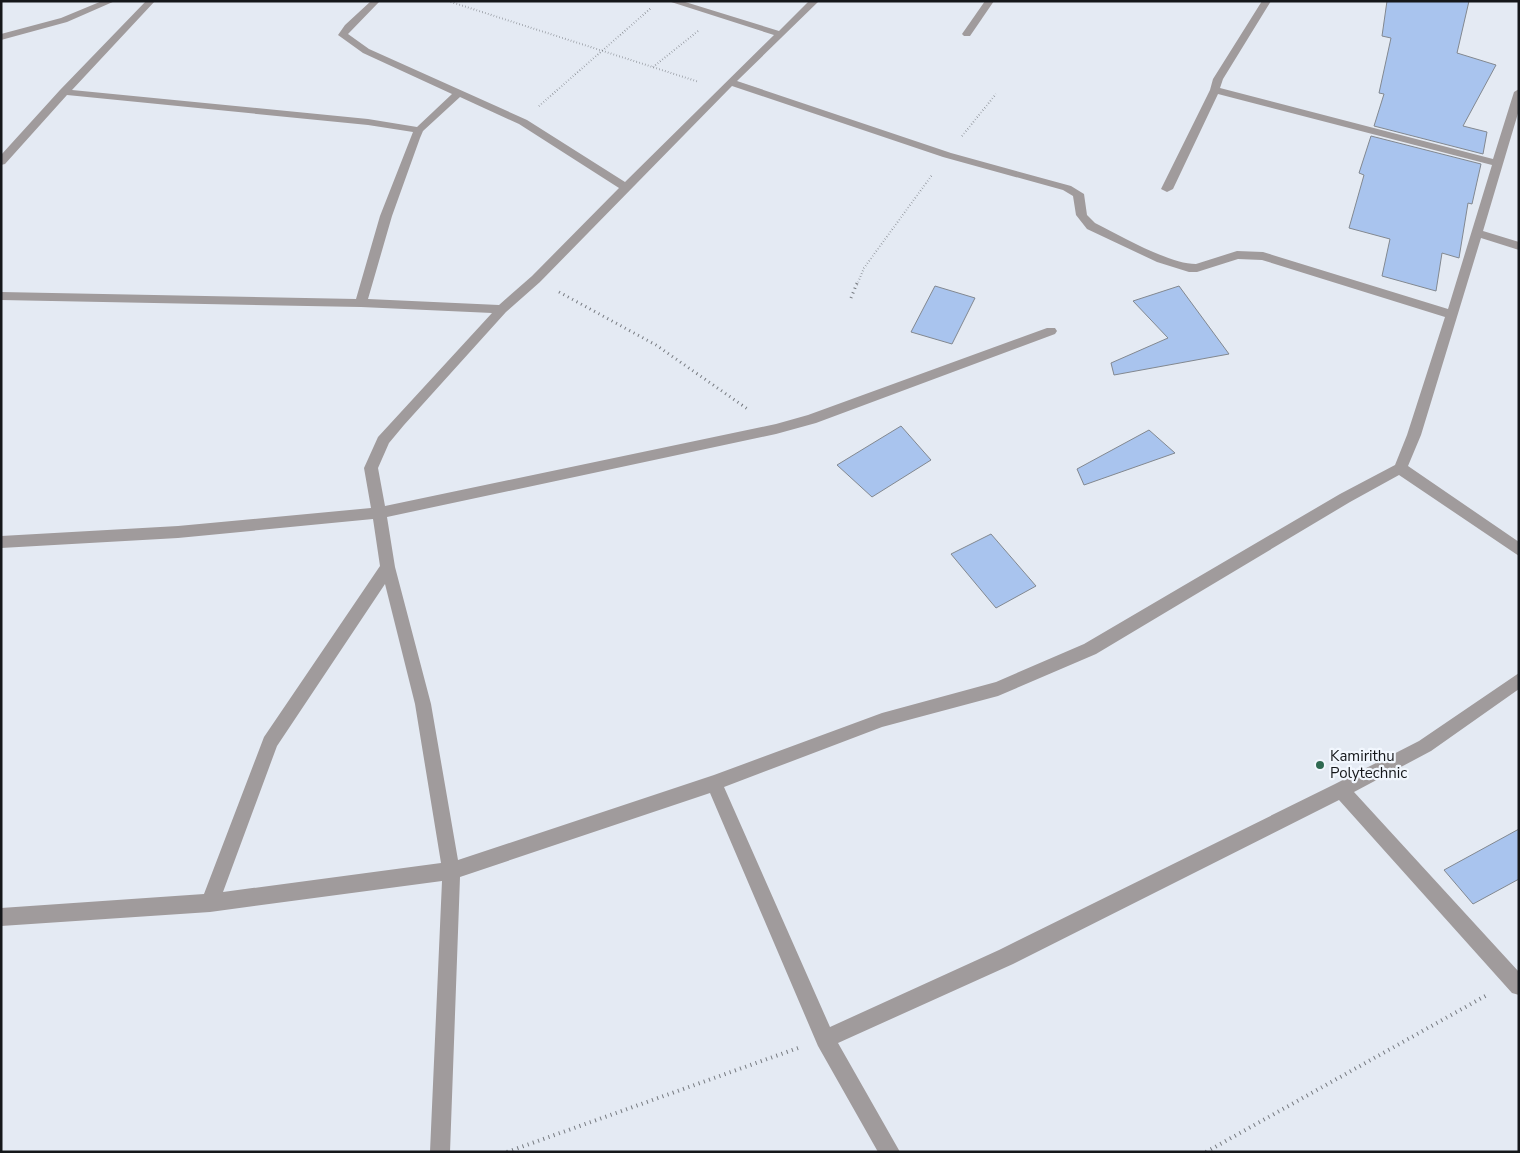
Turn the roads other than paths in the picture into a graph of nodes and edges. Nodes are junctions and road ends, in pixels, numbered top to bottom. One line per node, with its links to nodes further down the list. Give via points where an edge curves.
1 (110, 1): 10 (street, via 64,20)
2 (150, 1): 13 (street)
3 (376, 1): 15 (street, via 343,35 366,51)
4 (672, 1): 8 (street)
5 (815, 1): 8 (street)
6 (990, 1): 9 (street)
7 (1267, 1): 12 (street, via 1218,79)
8 (780, 34): 11 (street)
9 (967, 34)
10 (1, 37)
11 (728, 86): 19 (street); 26 (street, via 947,155 1067,188 1078,194 1079,209 1091,226 1180,266 1197,268 1237,255 1262,256)
12 (1215, 90): 18 (street); 20 (street)
13 (64, 92): 16 (street, via 368,122); 17 (street)
14 (1519, 92): 18 (street)
15 (459, 93): 16 (street); 19 (street, via 523,122)
16 (419, 130): 24 (street, via 386,216)
17 (1, 162)
18 (1496, 163): 21 (street)
19 (628, 188): 25 (street)
20 (1167, 190)
21 (1476, 234): 22 (street); 26 (street)
22 (1519, 246)
23 (1, 296): 24 (street)
24 (361, 303): 25 (street)
25 (502, 309): 29 (street, via 383,442 371,468)
26 (1452, 315): 28 (street, via 1414,435)
27 (1051, 331): 29 (street, via 776,429)
28 (1400, 468): 31 (street); 34 (street, via 1090,649 998,689 882,720)
29 (378, 513): 30 (street, via 178,532); 32 (street)
30 (1, 542)
31 (1519, 550)
32 (388, 567): 36 (street, via 423,704); 37 (street, via 270,742)
33 (1519, 680): 35 (street, via 1424,746)
34 (714, 783): 36 (street); 40 (street)
35 (1341, 790): 39 (street); 40 (street, via 1006,957)
36 (451, 870): 37 (street); 41 (street)
37 (210, 903): 38 (street)
38 (1, 917)
39 (1516, 983)
40 (825, 1039): 42 (street)
41 (440, 1152)
42 (890, 1152)

